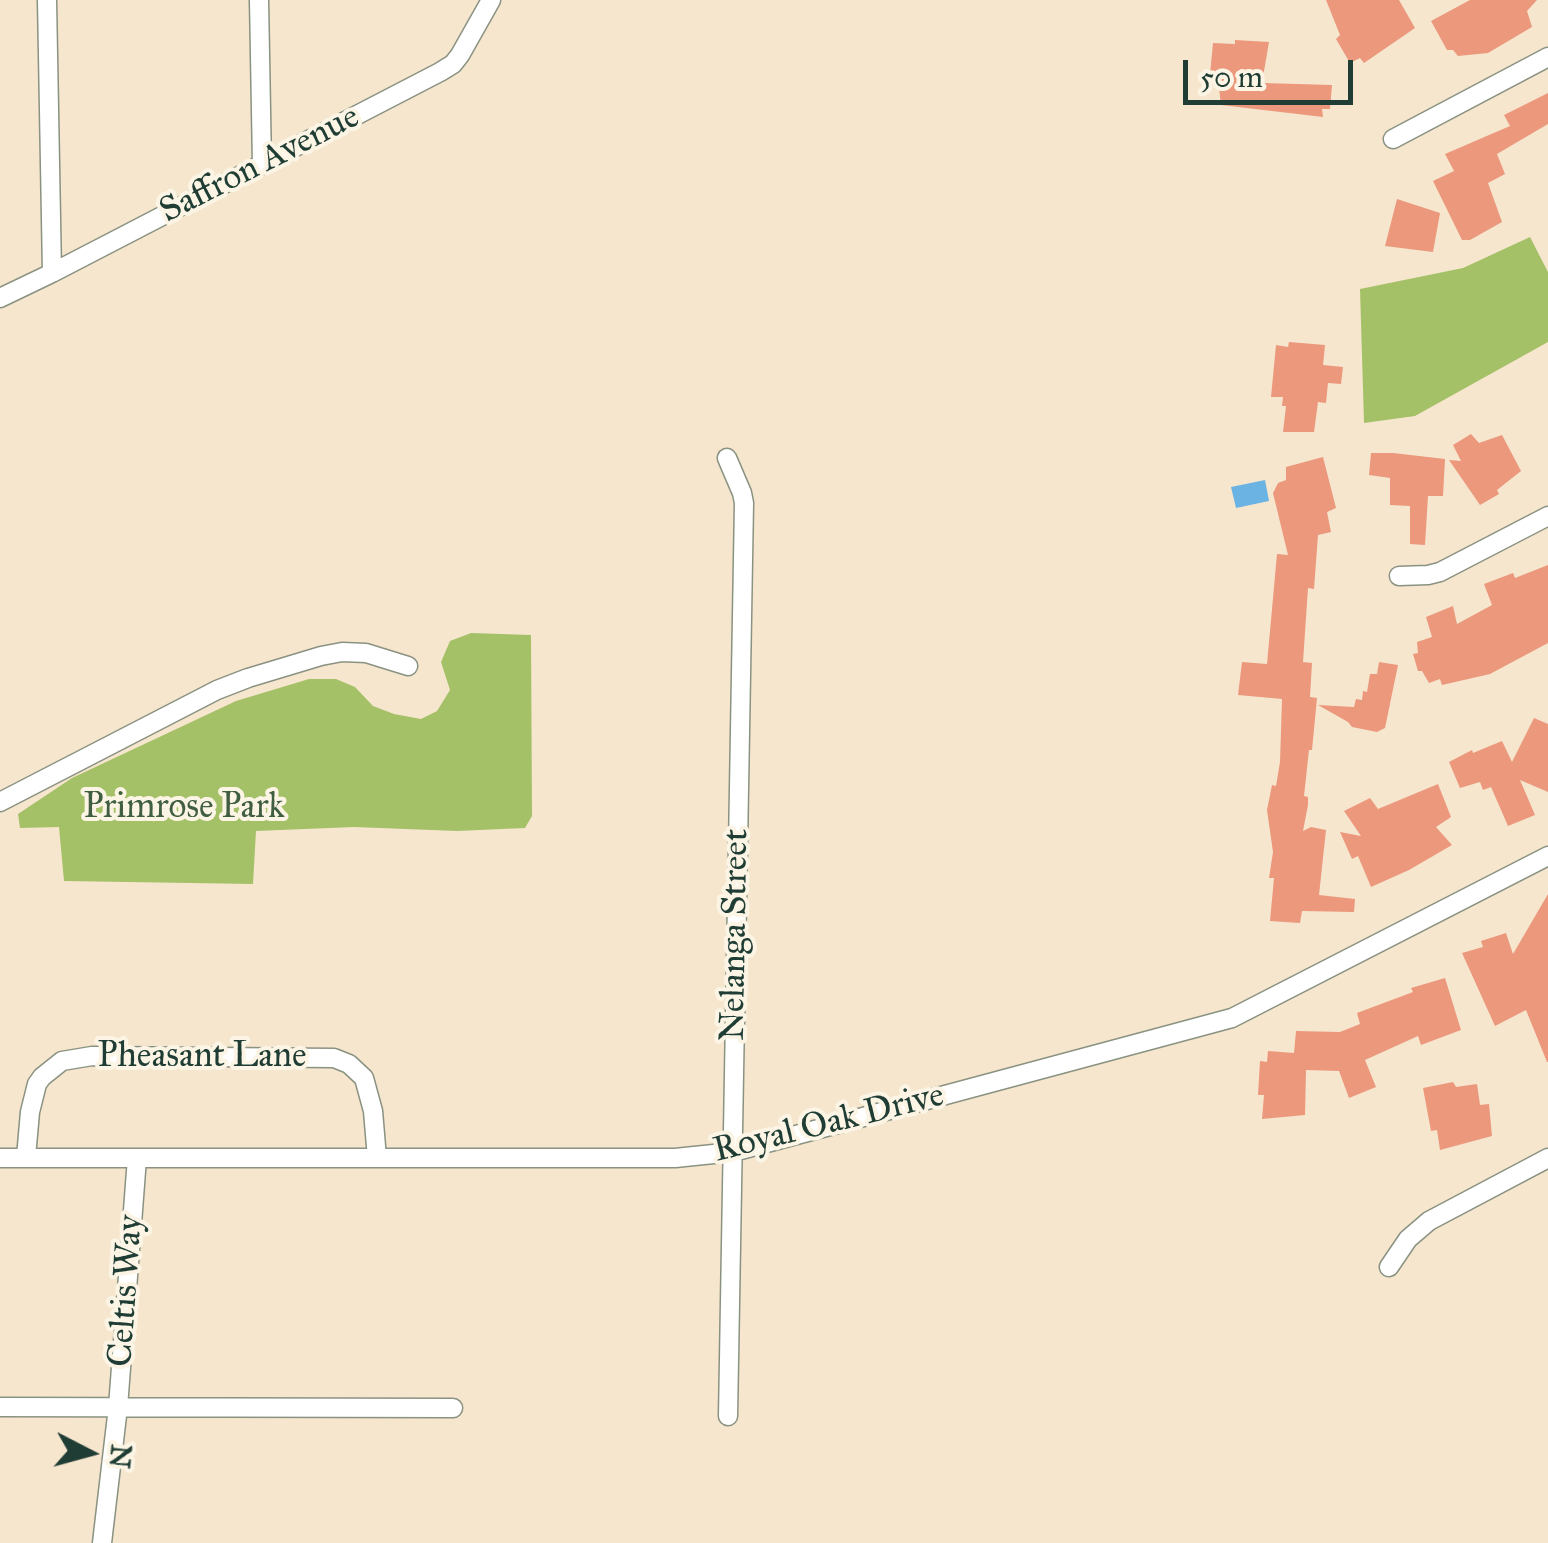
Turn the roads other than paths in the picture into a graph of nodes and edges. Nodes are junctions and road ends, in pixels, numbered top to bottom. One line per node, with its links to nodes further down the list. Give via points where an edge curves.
1 (47, 0): 7 (street)
2 (259, 0): 6 (street)
3 (490, 0): 6 (street, Saffron Avenue, via 452,64)
4 (1548, 57): 5 (street)
5 (1393, 139)
6 (262, 165): 7 (street, Saffron Avenue)
7 (52, 273): 8 (street, Saffron Avenue)
8 (0, 298)
9 (728, 458): 15 (street, Nelanga Street, via 744,500)
10 (1548, 516): 11 (street, via 1440,572)
11 (1399, 576)
12 (408, 666): 13 (street, via 342,652 248,678)
13 (0, 802)
14 (1548, 856): 15 (street, Royal Oak Drive, via 1232,1018)
15 (732, 1152): 19 (street, Royal Oak Drive, via 675,1158); 25 (street, Nelanga Street)
16 (0, 1158): 17 (street, Royal Oak Drive)
17 (26, 1158): 18 (street, Royal Oak Drive); 19 (street, Pheasant Lane, via 32,1098 42,1077 62,1060 110,1056 334,1058 358,1071 368,1088)
18 (137, 1158): 19 (street, Royal Oak Drive); 23 (street, Celtis Way)
19 (376, 1158)
20 (1548, 1158): 21 (street, via 1428,1221)
21 (1389, 1266)
22 (0, 1407): 23 (street)
23 (118, 1407): 24 (street); 26 (street, Celtis Way)
24 (453, 1408)
25 (728, 1416)
26 (102, 1543)

